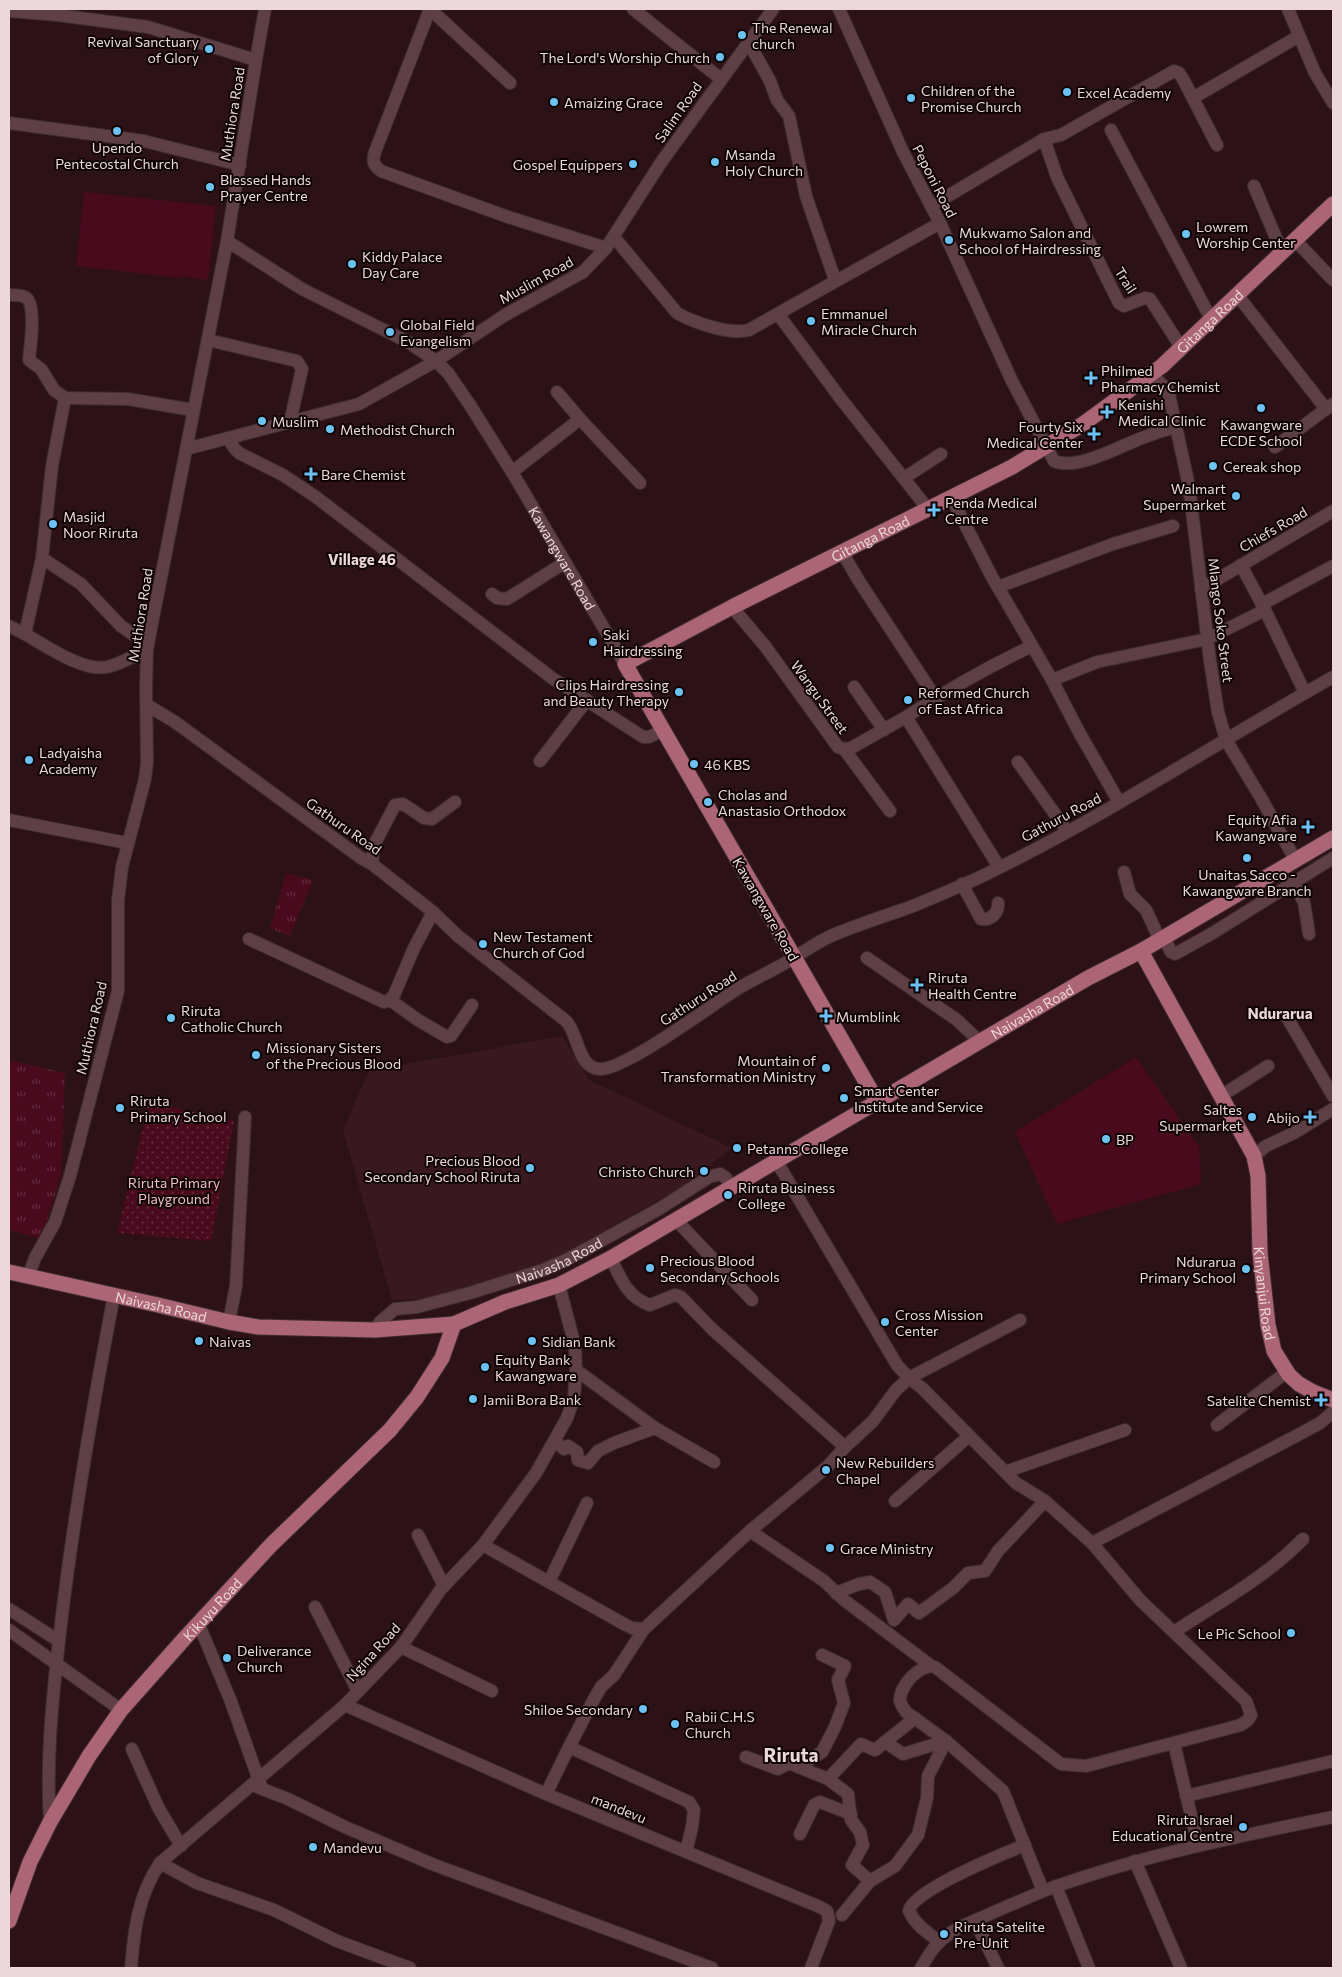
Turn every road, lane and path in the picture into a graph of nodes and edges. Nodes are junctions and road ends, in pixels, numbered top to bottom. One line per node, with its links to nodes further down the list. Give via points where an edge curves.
1 (266, 9): 10 (street, Muthiora Road)
2 (430, 9): 12 (street); 27 (street, via 375,152 375,166 508,218)
3 (633, 9): 11 (street)
4 (773, 9): 9 (street, Salim Road)
5 (839, 9): 22 (street, Peponi Road, via 903,152)
6 (1288, 9): 8 (street)
7 (9, 11): 10 (street, via 57,14 148,27)
8 (1299, 36): 13 (street); 14 (street)
9 (749, 44): 11 (street, Salim Road); 29 (street, via 777,100 789,116 806,196)
10 (256, 60): 19 (street, Muthiora Road)
11 (721, 79): 24 (street, Salim Road, via 662,161)
12 (510, 83)
13 (1193, 98): 17 (street, via 1181,76 1174,71 1061,135); 18 (street)
14 (1333, 103)
15 (9, 123): 19 (street, via 144,141)
16 (1111, 130): 34 (street)
17 (1044, 139): 22 (street); 36 (street, Trail, via 1057,177 1119,302 1124,306 1150,299)
18 (1217, 145)
19 (240, 165): 26 (street, Muthiora Road)
20 (1254, 186): 28 (street)
21 (1333, 204): 25 (main road, Gitanga Road)
22 (931, 206): 23 (street, Peponi Road)
23 (940, 223): 29 (street); 47 (street, Peponi Road, via 1012,381)
24 (614, 237): 27 (street, Muslim Road); 33 (street, via 671,307 685,318 740,332)
25 (1295, 240): 28 (main road, Gitanga Road); 30 (street)
26 (227, 241): 35 (street, Muthiora Road); 37 (street, Kawangware Road, via 302,289 395,334)
27 (606, 248): 37 (street, Muslim Road, via 583,272 505,315)
28 (1282, 252): 32 (main road, Gitanga Road)
29 (835, 280): 33 (street)
30 (1333, 280)
31 (9, 295): 40 (street, via 26,297 30,301 29,360 41,369 54,390)
32 (1238, 296): 34 (main road, Gitanga Road); 41 (street)
33 (778, 314): 52 (street)
34 (1211, 319): 36 (main road, Gitanga Road)
35 (208, 340): 42 (street, Muthiora Road); 44 (street, via 301,364)
36 (1181, 347): 38 (main road, Gitanga Road)
37 (436, 361): 44 (street, Muslim Road, via 359,404); 51 (street, Kawangware Road, via 466,398)
38 (1151, 374): 45 (street, Mlango Soko Street, via 1168,390); 47 (main road, Gitanga Road)
39 (557, 392): 43 (street)
40 (65, 398): 42 (street, via 128,399); 59 (street, via 52,466)
41 (1329, 406): 48 (street)
42 (193, 410): 49 (street, Muthiora Road)
43 (580, 419): 51 (street); 53 (street)
44 (290, 422): 46 (street, Muslim Road)
45 (1176, 427): 47 (street, Peponi Road, via 1074,462 1054,461); 64 (street, Mlango Soko Street, via 1189,486)
46 (228, 438): 49 (street, Muslim Road); 79 (street, via 240,453 283,475 316,497 552,678)
47 (1047, 447): 54 (main road, Gitanga Road)
48 (1275, 447)
49 (186, 449): 72 (street, Muthiora Road)
50 (941, 454): 52 (street)
51 (512, 472): 60 (street, Kawangware Road)
52 (904, 478): 55 (street)
53 (640, 483)
54 (951, 497): 55 (main road, Gitanga Road); 63 (street)
55 (928, 509): 58 (main road, Gitanga Road)
56 (1333, 511): 61 (street, Chiefs Road)
57 (1174, 526): 63 (street, via 1113,544)
58 (842, 552): 66 (main road, Gitanga Road); 78 (street)
59 (42, 558): 69 (street); 72 (street, via 81,584 121,626)
60 (564, 563): 65 (street, via 507,599); 73 (street, Kawangware Road)
61 (1241, 565): 64 (street, Chiefs Road); 67 (street)
62 (1333, 566): 67 (street)
63 (998, 587): 71 (street)
64 (1202, 589): 70 (street, Mlango Soko Street)
65 (492, 594)
66 (732, 607): 73 (main road, Gitanga Road); 85 (street, Wangu Street, via 765,646 832,740)
67 (1264, 607): 70 (street); 77 (street)
68 (9, 626): 69 (street)
69 (25, 634): 72 (street, via 93,668 116,664)
70 (1207, 639): 75 (street, via 1097,662); 84 (street, Mlango Soko Street, via 1218,712)
71 (1032, 646): 75 (street); 78 (street, Wangu Street)
72 (147, 647): 80 (street, Muthiora Road)
73 (625, 664): 83 (main road, Kawangware Road)
74 (1333, 677): 77 (street, Gathuru Road)
75 (1052, 680): 89 (street)
76 (854, 687): 82 (street)
77 (1305, 693): 84 (street, Gathuru Road)
78 (935, 697): 81 (street, Wangu Street)
79 (587, 700): 83 (street, via 643,737); 86 (street)
80 (147, 705): 94 (street, Muthiora Road, via 145,779); 97 (street, Gathuru Road)
81 (906, 717): 82 (street, Wangu Street); 98 (street)
82 (884, 730): 85 (street, Wangu Street)
83 (662, 731): 114 (main road, Kawangware Road)
84 (1226, 740): 89 (street, Gathuru Road); 95 (street, Mlango Soko Street)
85 (844, 749): 90 (street)
86 (540, 762)
87 (1018, 762): 92 (street)
88 (456, 802): 97 (street, via 432,819 424,818 403,804 395,805 374,845)
89 (1119, 802): 92 (street, Gathuru Road)
90 (890, 810)
91 (9, 820): 94 (street)
92 (1068, 831): 98 (street, Gathuru Road)
93 (1333, 838): 95 (main road, Naivasha Road)
94 (127, 843): 133 (street, Muthiora Road, via 118,900 118,991 70,1176 55,1222)
95 (1301, 858): 99 (street, Mlango Soko Street); 101 (main road, Naivasha Road)
96 (1333, 858): 99 (street)
97 (372, 864): 106 (street, Gathuru Road)
98 (999, 867): 102 (street, Gathuru Road)
99 (1315, 870): 103 (street)
100 (1124, 872): 111 (street, via 1130,894 1146,910)
101 (1272, 874): 103 (street); 105 (main road, Naivasha Road)
102 (962, 884): 104 (street, via 981,920 995,914); 114 (street, Gathuru Road, via 833,935)
103 (1289, 886): 108 (street); 110 (street, via 1304,902)
104 (998, 903)
105 (1220, 905): 107 (main road, Naivasha Road); 108 (street)
106 (433, 912): 114 (street, Gathuru Road, via 458,936 566,1021 582,1056 591,1067 600,1069 610,1068 651,1046 738,989); 116 (street)
107 (1198, 918): 109 (street); 111 (main road, Naivasha Road)
108 (1232, 921): 109 (street)
109 (1211, 934): 111 (street, via 1176,954)
110 (1310, 934)
111 (1162, 938): 113 (main road, Naivasha Road)
112 (249, 939): 116 (street, via 384,1002)
113 (1141, 951): 119 (main road, Naivasha Road); 121 (main road, Kinyanjui Road)
114 (795, 957): 123 (main road, Kawangware Road)
115 (867, 958): 119 (street, via 957,1020)
116 (390, 1000): 117 (street, via 447,1037 452,1036)
117 (472, 1005)
118 (1288, 1019): 122 (street)
119 (979, 1041): 123 (main road, Naivasha Road)
120 (1268, 1066): 121 (street)
121 (1221, 1096): 126 (main road, Kinyanjui Road)
122 (1333, 1096)
123 (877, 1101): 127 (main road, Naivasha Road)
124 (1333, 1109): 126 (street)
125 (245, 1116): 138 (street, via 236,1286)
126 (1254, 1156): 142 (main road, Kinyanjui Road, via 1268,1325 1274,1352)
127 (777, 1162): 128 (main road, Naivasha Road); 143 (street, via 897,1365)
128 (732, 1188): 129 (street, Naivasha Road, via 720,1174); 130 (main road, Naivasha Road)
129 (659, 1209): 130 (street); 140 (street, Naivasha Road, via 543,1270 417,1307 395,1309)
130 (672, 1222): 131 (main road, Naivasha Road); 136 (street)
131 (611, 1258): 134 (main road, Naivasha Road); 151 (street, via 632,1295 650,1305 675,1295 681,1297 712,1329)
132 (9, 1272): 133 (main road, Naivasha Road)
133 (28, 1277): 135 (main road, Naivasha Road)
134 (559, 1285): 139 (main road, Naivasha Road, via 505,1302); 141 (street, Ngina Road, via 575,1346)
135 (114, 1295): 138 (main road, Naivasha Road); 171 (street, via 72,1532)
136 (752, 1300)
137 (1020, 1320): 143 (street)
138 (229, 1322): 140 (main road, Naivasha Road, via 258,1327)
139 (454, 1324): 140 (main road, Naivasha Road); 167 (main road, Kikuyu Road, via 442,1358 418,1397 390,1430 271,1545)
140 (375, 1330)
141 (576, 1370): 147 (street); 150 (street, Ngina Road, via 574,1398)
142 (1288, 1371): 144 (main road, Kinyanjui Road, via 1299,1384); 146 (street)
143 (909, 1378): 149 (street); 151 (street, via 873,1421)
144 (1333, 1400)
145 (1333, 1412): 160 (street, via 1320,1423)
146 (1217, 1424)
147 (655, 1428): 150 (street, via 598,1451 588,1463 578,1460 577,1452 568,1446 564,1449); 152 (street)
148 (1125, 1430): 153 (street)
149 (969, 1436): 153 (street); 155 (street)
150 (555, 1442): 161 (street, Ngina Road)
151 (845, 1447): 157 (street, via 828,1466)
152 (714, 1462)
153 (1006, 1472): 154 (street, via 1016,1483)
154 (1046, 1501): 160 (street); 164 (street, via 998,1551 985,1571 968,1572 953,1588 919,1613 908,1604 894,1620 885,1592 870,1582)
155 (895, 1502)
156 (587, 1503): 162 (street)
157 (750, 1531): 164 (street); 168 (street)
158 (418, 1536): 163 (street)
159 (1303, 1540): 170 (street, via 1253,1581)
160 (1092, 1543): 170 (street, via 1140,1600)
161 (483, 1545): 162 (street); 163 (street, Ngina Road)
162 (549, 1582): 168 (street, via 632,1628)
163 (444, 1586): 172 (street, Ngina Road)
164 (836, 1592): 175 (street)
165 (315, 1607): 176 (street)
166 (9, 1609): 171 (street)
167 (199, 1625): 179 (main road, Kikuyu Road); 190 (street, via 223,1681)
168 (644, 1629): 184 (street, via 619,1668 601,1687)
169 (9, 1630): 174 (street)
170 (1174, 1632): 183 (street, via 1246,1701 1251,1716 1241,1725)
171 (59, 1640): 174 (street)
172 (401, 1647): 176 (street, Ngina Road); 177 (street)
173 (822, 1655): 188 (street, via 845,1666 838,1680 844,1703 822,1752)
174 (56, 1663): 179 (street); 195 (street, via 48,1778)
175 (930, 1665): 180 (street, via 914,1674 900,1700 902,1707); 183 (street, via 1061,1764 1086,1766)
176 (358, 1691): 178 (street, Ngina Road)
177 (492, 1692)
178 (346, 1705): 190 (street, Ngina Road); 191 (street, mandevu)
179 (122, 1710): 195 (main road, Kikuyu Road, via 89,1756)
180 (915, 1718): 181 (street); 182 (street)
181 (946, 1740): 182 (street, via 903,1754); 197 (street, via 1003,1791); 203 (street, via 928,1776 927,1798 918,1835 895,1866)
182 (885, 1742): 189 (street, via 875,1750 861,1744)
183 (1174, 1743): 192 (street)
184 (569, 1747): 191 (street); 200 (street, via 689,1802 694,1810)
185 (132, 1749): 199 (street)
186 (746, 1757): 188 (street, via 778,1769 789,1763)
187 (1333, 1761): 192 (street)
188 (798, 1767): 189 (street)
189 (828, 1779): 193 (street, via 848,1794)
190 (258, 1784): 199 (street, Ngina Road); 212 (street, via 432,1864)
191 (546, 1794): 200 (street, mandevu)
192 (1186, 1796): 198 (street)
193 (851, 1814): 196 (street, via 820,1802 814,1804); 203 (street, via 863,1845 852,1865)
194 (1333, 1817): 198 (street)
195 (50, 1822): 208 (main road, Kikuyu Road, via 30,1862)
196 (800, 1834)
197 (1025, 1845): 205 (street); 209 (street, via 942,1883 911,1904 911,1916)
198 (1198, 1845): 201 (street)
199 (181, 1846): 202 (street, Ngina Road)
200 (686, 1852): 213 (street, mandevu, via 827,1911 829,1921)
201 (1134, 1862): 204 (street); 217 (street)
202 (160, 1863): 210 (street, Ngina Road, via 140,1905); 211 (street, via 197,1883 274,1910 337,1941)
203 (870, 1881): 206 (street)
204 (1056, 1886): 205 (street); 216 (street)
205 (1043, 1891): 207 (street)
206 (842, 1915)
207 (975, 1920): 209 (street); 215 (street)
208 (9, 1921)
209 (939, 1941): 214 (street)
210 (131, 1968)
211 (410, 1968)
212 (712, 1968)
213 (811, 1968)
214 (921, 1968)
215 (998, 1968)
216 (1088, 1968)
217 (1181, 1968)

